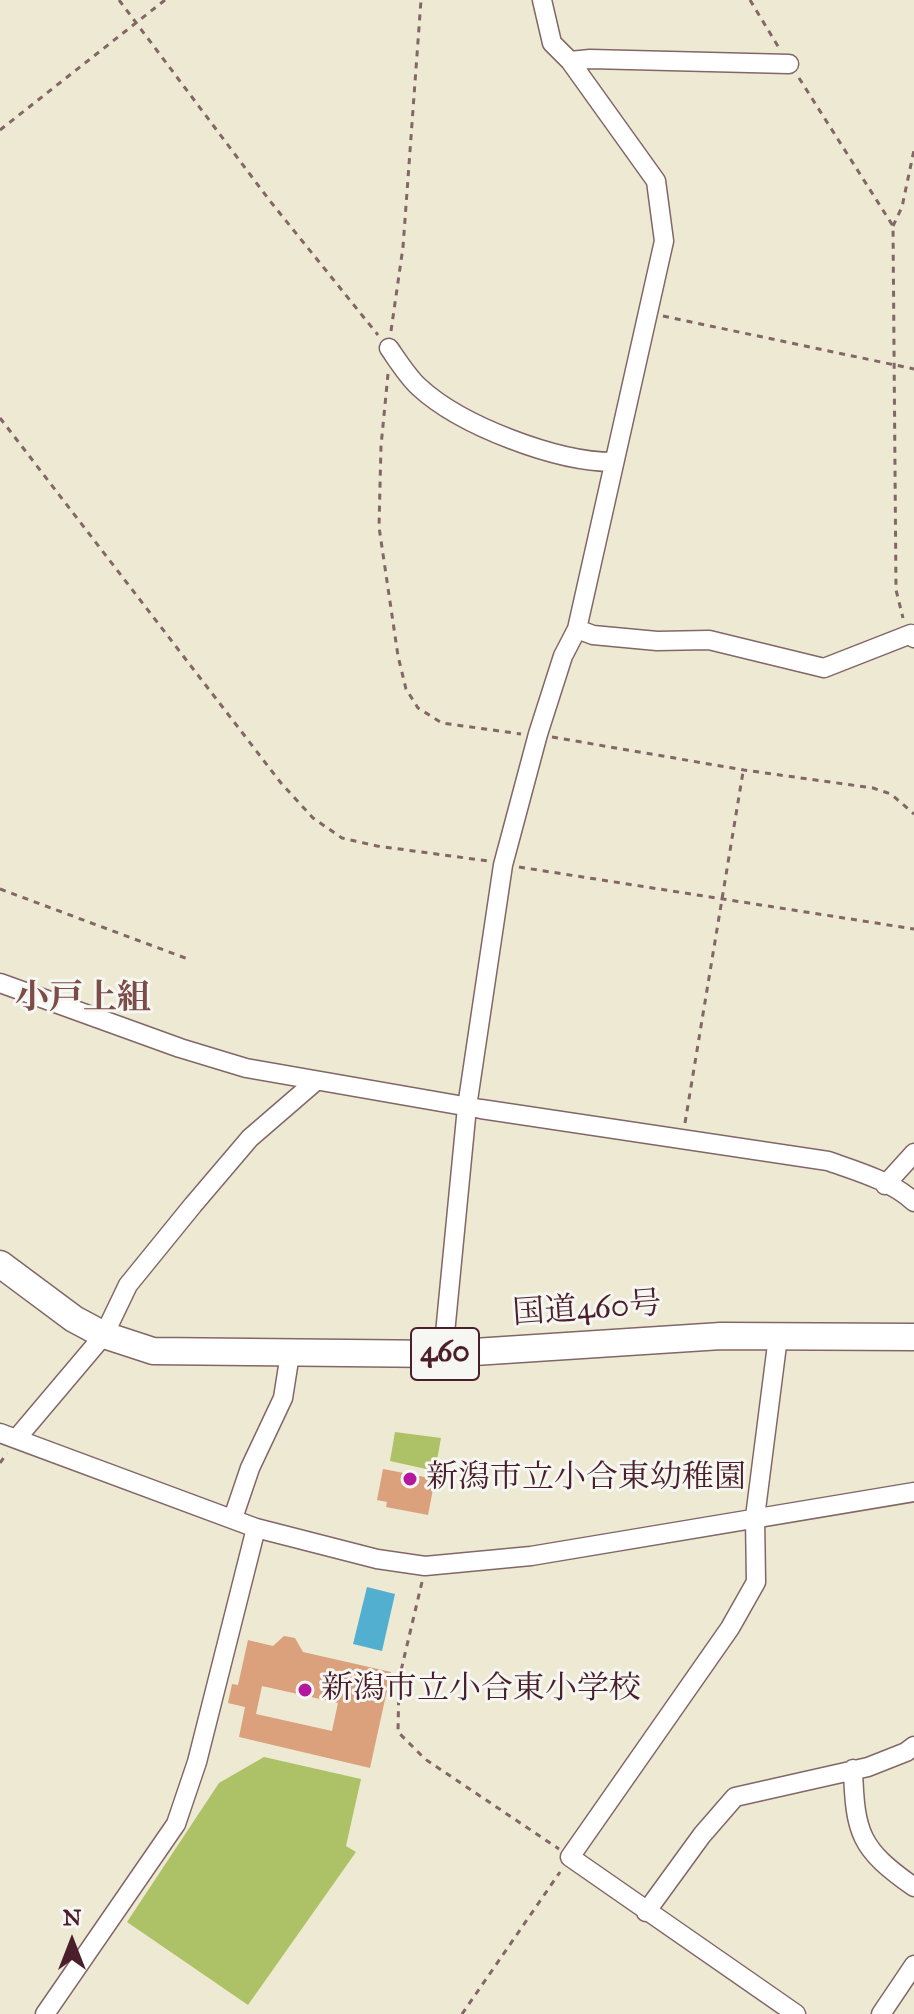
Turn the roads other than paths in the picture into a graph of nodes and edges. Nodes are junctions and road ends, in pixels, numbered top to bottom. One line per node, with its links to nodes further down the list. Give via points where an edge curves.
1 (542, 0): 2 (street, via 552,43)
2 (570, 61): 3 (street); 5 (street, via 656,181 664,241)
3 (789, 64)
4 (389, 348): 5 (street, via 419,387 459,415 558,455)
5 (613, 462): 6 (street)
6 (577, 629): 7 (street, via 657,641 709,640 824,668); 10 (street, via 538,734 503,865)
7 (912, 636)
8 (0, 983): 9 (street, via 180,1048)
9 (316, 1081): 10 (street); 15 (street, via 250,1138 193,1205 128,1285)
10 (467, 1107): 12 (street, via 828,1161); 19 (street)
11 (914, 1153): 12 (street)
12 (885, 1185): 13 (street)
13 (914, 1202)
14 (0, 1264): 15 (highway, 国道460号 / 460)
15 (104, 1335): 18 (highway, 国道460号 / 460, via 153,1351); 20 (street)
16 (778, 1337): 17 (highway, 国道460号 / 460); 19 (highway, 国道460号 / 460); 22 (street)
17 (914, 1337)
18 (290, 1354): 19 (highway, 国道460号 / 460); 23 (street, via 283,1398)
19 (443, 1354)
20 (8, 1436): 23 (street)
21 (914, 1492): 22 (street)
22 (755, 1517): 24 (street, via 531,1556 425,1566); 28 (street, via 756,1582 730,1628 570,1857)
23 (233, 1518): 24 (street)
24 (256, 1528): 30 (street, via 197,1762 176,1824)
25 (914, 1746): 26 (street)
26 (853, 1769): 27 (street, via 854,1813 864,1841 885,1866); 28 (street, via 735,1797)
27 (914, 1887)
28 (646, 1912): 31 (street)
29 (914, 1965): 32 (street)
30 (45, 2014)
31 (796, 2014)
32 (881, 2014)

